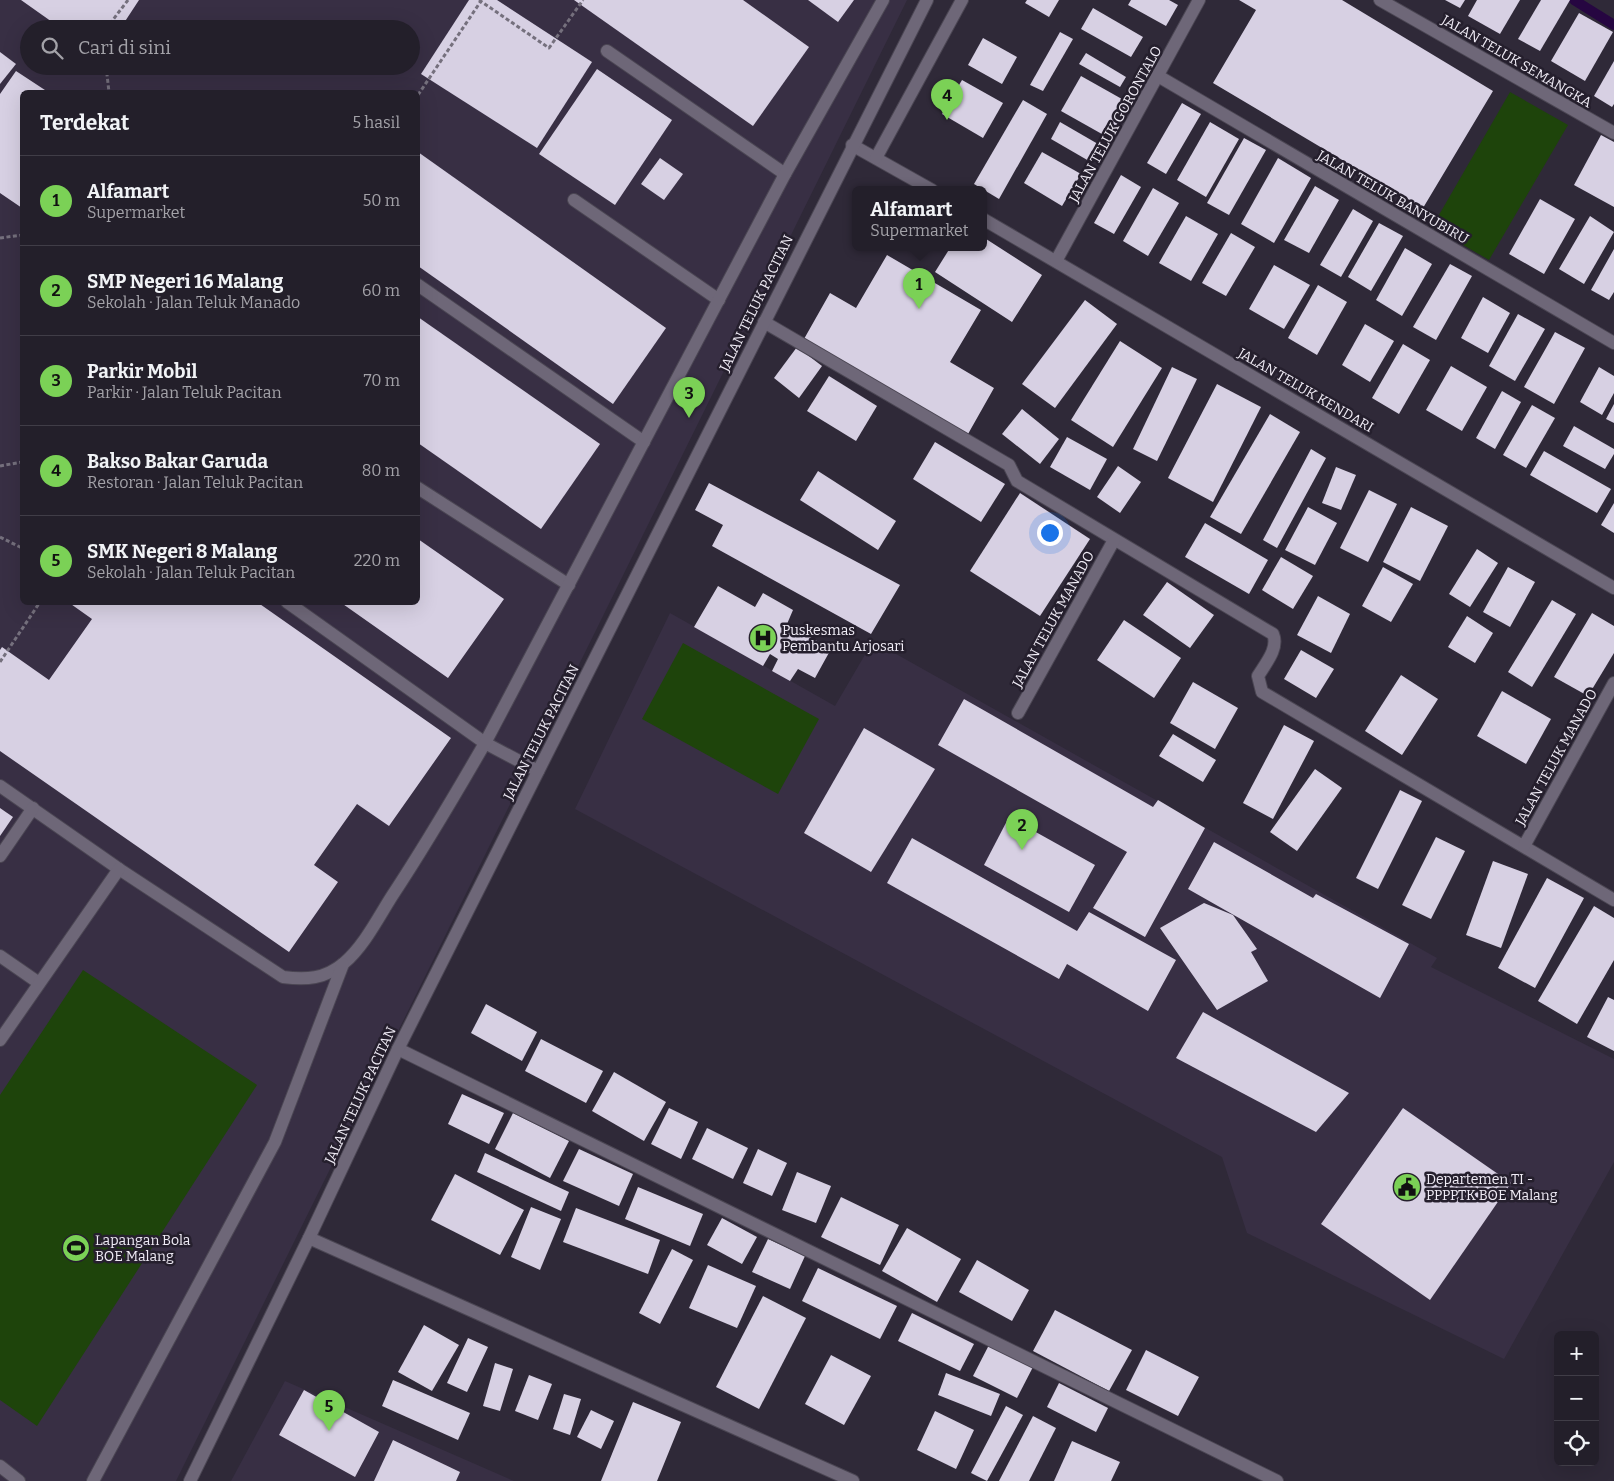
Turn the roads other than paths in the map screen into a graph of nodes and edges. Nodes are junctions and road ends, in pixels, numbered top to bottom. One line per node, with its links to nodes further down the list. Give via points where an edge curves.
1 (883, 0): 11 (street)
2 (927, 0): 9 (street, JALAN TELUK PACITAN)
3 (962, 0): 10 (street)
4 (1198, 0): 7 (street, JALAN TELUK GORONTALO)
5 (1380, 0): 8 (street, JALAN TELUK SEMANGKA)
6 (607, 51): 11 (street)
7 (1158, 76): 15 (street, JALAN TELUK GORONTALO); 19 (street, JALAN TELUK BANYUBIRU)
8 (1614, 133)
9 (852, 145): 10 (street); 18 (street, JALAN TELUK PACITAN)
10 (876, 158): 12 (street)
11 (785, 174): 17 (street)
12 (925, 186)
13 (574, 200): 17 (street)
14 (987, 221): 15 (street, JALAN TELUK KENDARI)
15 (1056, 261): 24 (street, JALAN TELUK KENDARI)
16 (420, 286): 20 (street)
17 (719, 300): 20 (street)
18 (764, 322): 22 (street, via 1009,465 1017,481); 29 (street, JALAN TELUK PACITAN)
19 (1614, 343)
20 (644, 442): 23 (street)
21 (420, 489): 23 (street)
22 (1114, 540): 27 (street, JALAN TELUK MANADO); 32 (street, via 1273,634 1275,648 1258,676 1262,692)
23 (569, 585): 28 (street)
24 (1614, 588)
25 (291, 605): 28 (street)
26 (1614, 683): 32 (street, JALAN TELUK MANADO)
27 (1018, 713)
28 (485, 743): 29 (street); 37 (street, via 441,821 382,913)
29 (538, 771): 40 (street, JALAN TELUK PACITAN)
30 (0, 786): 31 (street)
31 (33, 808): 33 (street); 34 (street)
32 (1524, 846): 35 (street)
33 (0, 856)
34 (119, 869): 37 (street, via 283,977 319,978); 38 (street)
35 (1614, 900)
36 (0, 956): 38 (street)
37 (343, 964): 44 (street, via 274,1142)
38 (40, 983): 39 (street)
39 (0, 1040)
40 (398, 1049): 41 (street, JALAN TELUK PACITAN); 47 (street)
41 (310, 1238): 45 (street, JALAN TELUK PACITAN); 46 (street)
42 (0, 1466): 43 (street)
43 (19, 1481)
44 (93, 1481)
45 (190, 1481)
46 (853, 1481)
47 (1277, 1481)

